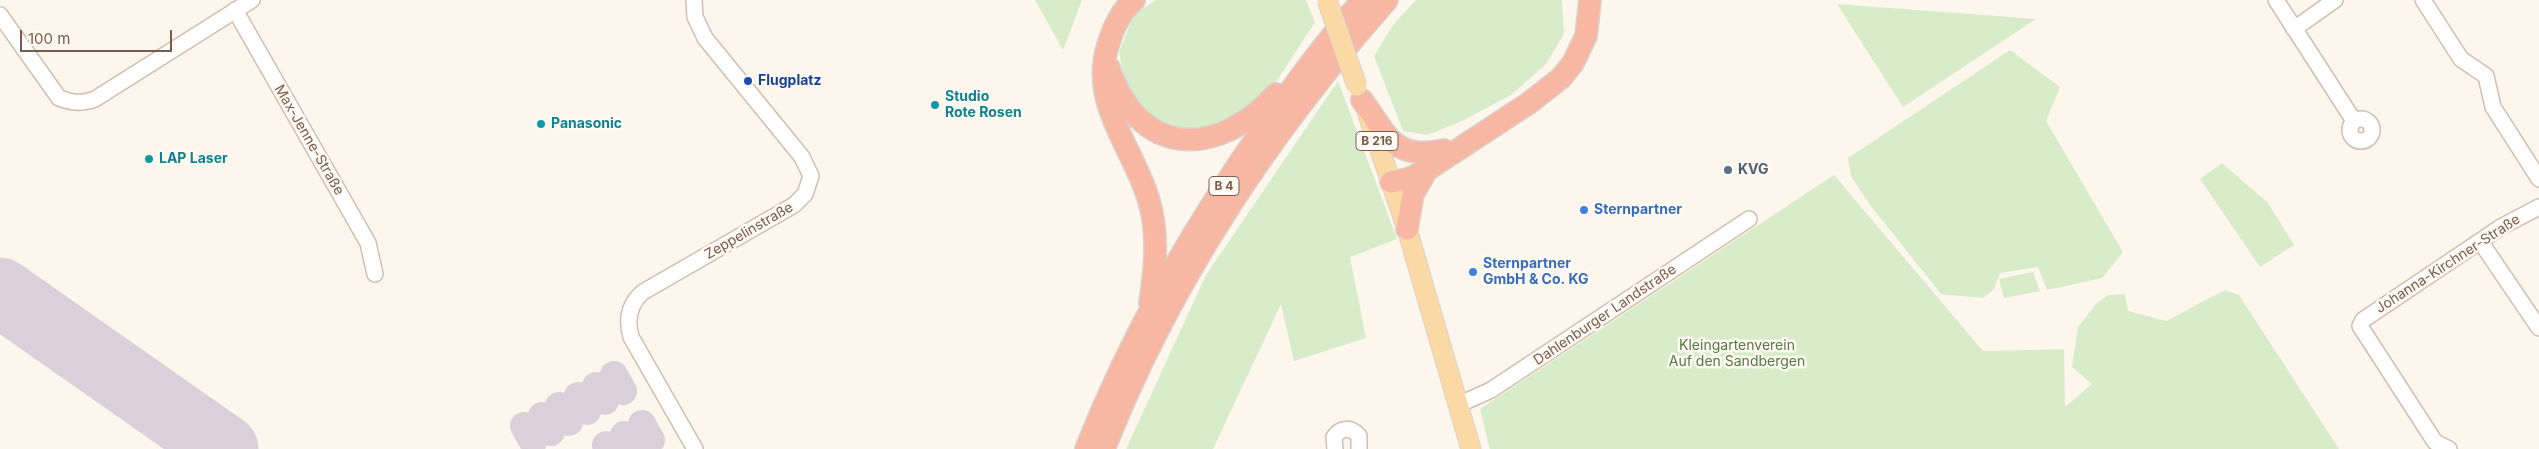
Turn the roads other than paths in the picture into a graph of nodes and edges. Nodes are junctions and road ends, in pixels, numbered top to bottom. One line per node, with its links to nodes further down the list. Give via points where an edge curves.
1 (252, 0): 13 (street)
2 (694, 0): 33 (street, Zeppelinstraße, via 695,17 705,38 802,157 811,176 805,194 794,205 643,292 632,304 628,322 631,337)
3 (1134, 0): 17 (highway, via 1120,18)
4 (1327, 0): 19 (main road, B 216, bridge)
5 (1363, 0): 18 (highway, B 4)
6 (1387, 0): 16 (highway, B 4)
7 (1398, 0): 16 (highway)
8 (1577, 0): 21 (highway, via 1580,19 1577,33 1567,59 1557,73 1525,98)
9 (1590, 0): 22 (highway, via 1586,36 1573,64 1561,78)
10 (2276, 0): 15 (street)
11 (2335, 0): 15 (street)
12 (2423, 0): 23 (street, via 2461,59 2486,76 2493,107)
13 (235, 10): 14 (street, via 95,99 83,103 59,98); 29 (street, Max-Jenne-Straße, via 368,243)
14 (0, 15)
15 (2294, 29): 20 (street)
16 (1360, 30): 35 (highway, B 4, via 1262,160 1211,238 1147,353)
17 (1105, 53): 18 (highway, via 1117,89 1137,117 1164,134 1194,140 1218,136 1240,125 1269,102 1298,71); 30 (highway, via 1102,70 1107,106 1141,179 1154,223 1155,263)
18 (1310, 65): 30 (highway, B 4, via 1222,189)
19 (1360, 93): 21 (highway, via 1398,147 1417,154); 24 (main road, B 216)
20 (2354, 121)
21 (1444, 150): 24 (highway)
22 (1427, 170): 24 (highway); 27 (highway, via 1413,194)
23 (2539, 179)
24 (1391, 182): 27 (main road, B 216)
25 (2539, 207): 28 (street, Johanna-Kirchner-Straße)
26 (1749, 219): 32 (street, Dahlenburger Landstraße, via 1491,390)
27 (1408, 233): 32 (main road)
28 (2480, 241): 31 (street); 39 (street, Johanna-Kirchner-Straße, via 2363,320 2360,326 2435,442)
29 (375, 274)
30 (1149, 313): 34 (highway, B 4)
31 (2539, 328)
32 (1458, 405): 38 (main road)
33 (695, 449)
34 (1086, 449)
35 (1104, 449)
36 (1335, 449): 37 (street, via 1334,437 1346,429 1359,436)
37 (1358, 449)
38 (1471, 449)
39 (2449, 449)

